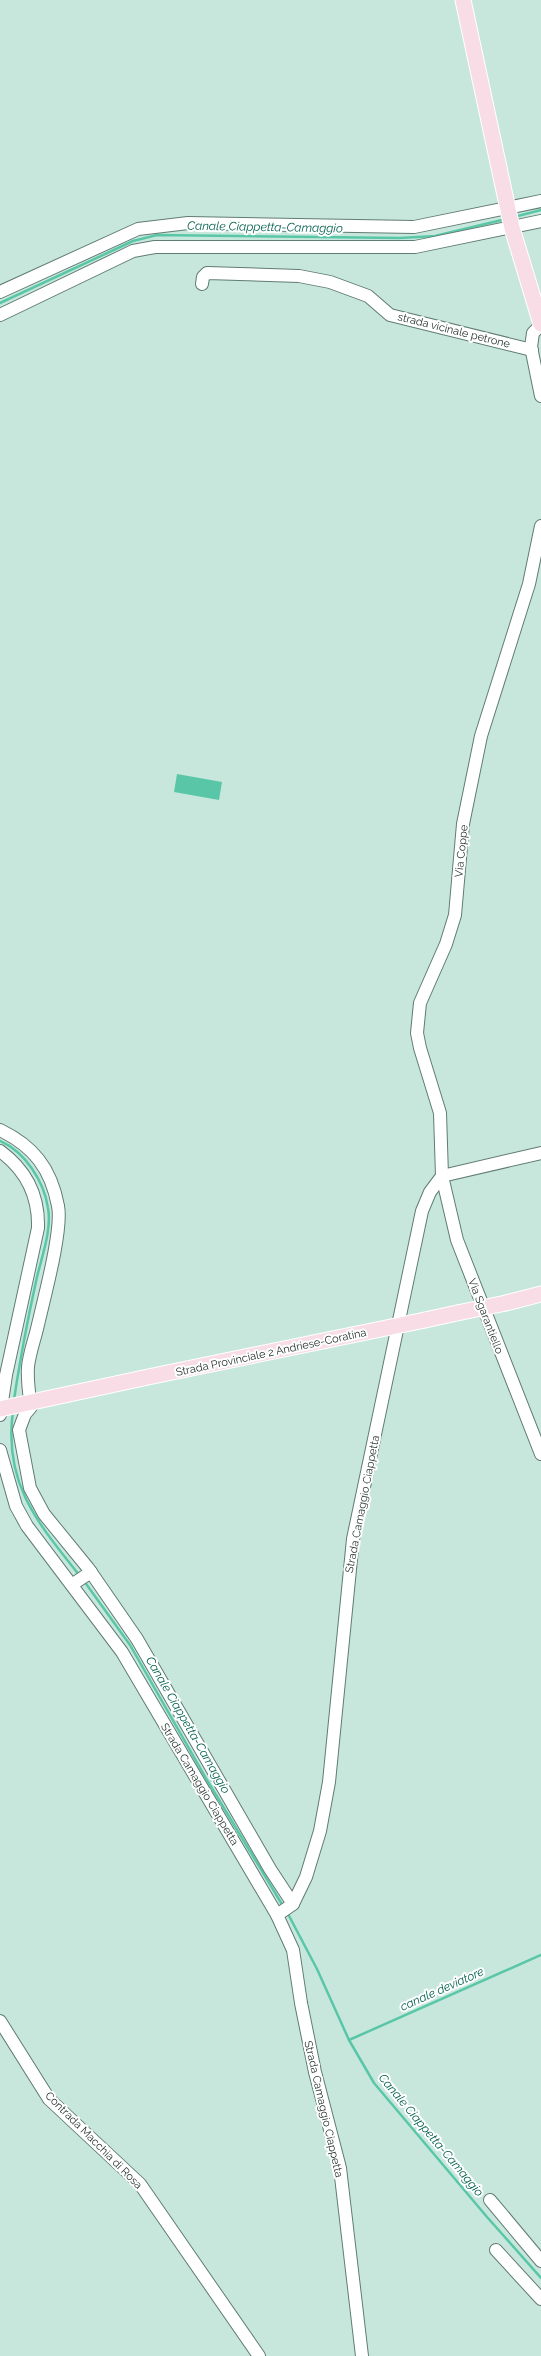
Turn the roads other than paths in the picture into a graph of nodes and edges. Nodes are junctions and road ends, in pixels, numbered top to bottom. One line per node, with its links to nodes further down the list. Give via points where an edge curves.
1 (462, 0): 3 (main road)
2 (541, 201): 3 (street)
3 (510, 218): 4 (street); 5 (street, via 414,227); 6 (street, via 415,247); 11 (main road)
4 (541, 221)
5 (264, 224): 6 (street); 8 (street, via 188,223 138,229)
6 (263, 246): 9 (street, via 155,247 133,251)
7 (202, 284): 12 (street, strada vicinale petrone, via 207,273 309,277 368,296 390,315)
8 (2, 291): 9 (street)
9 (14, 308): 10 (street)
10 (0, 315)
11 (541, 325): 12 (street, via 533,333)
12 (532, 350): 13 (street)
13 (541, 396)
14 (541, 526): 18 (street, Via Coppe, via 529,584 481,736 463,824 455,915 446,944 427,985 418,1017 420,1048 440,1113)
15 (0, 1130): 23 (street, via 20,1140 43,1164 59,1207 58,1229)
16 (0, 1151): 22 (street, via 20,1170 34,1192 38,1209 38,1228)
17 (541, 1153): 18 (street)
18 (442, 1176): 27 (street, Via Sgarantiello, via 457,1240); 32 (street, Strada Camaggio Ciappetta, via 430,1192 422,1211 353,1538 329,1782 314,1853)
19 (541, 1294): 21 (main road, Strada Provinciale 2 Andriese-Coratina)
20 (541, 1300): 21 (main road)
21 (506, 1303): 24 (main road, Strada Provinciale 2 Andriese-Coratina, bridge)
22 (18, 1319): 23 (street); 25 (street)
23 (38, 1324): 28 (street, via 28,1366 27,1388 31,1407 25,1414 19,1430 22,1453 30,1488 44,1514)
24 (0, 1409)
25 (0, 1415)
26 (0, 1450): 29 (street, Strada Camaggio Ciappetta, via 16,1506 27,1526)
27 (541, 1454)
28 (91, 1572): 29 (street); 30 (street, via 137,1639)
29 (73, 1584): 31 (street, Strada Camaggio Ciappetta, via 122,1652)
30 (208, 1762): 31 (street); 32 (street, via 270,1869)
31 (192, 1770): 32 (street, Strada Camaggio Ciappetta)
32 (285, 1909): 39 (street, Strada Camaggio Ciappetta, via 314,2072 340,2168)
33 (0, 2021): 38 (street, Contrada Macchia di Rosa, via 49,2099 140,2184)
34 (490, 2200): 36 (street)
35 (496, 2250): 37 (street)
36 (541, 2261)
37 (541, 2299)
38 (259, 2356)
39 (362, 2356)

